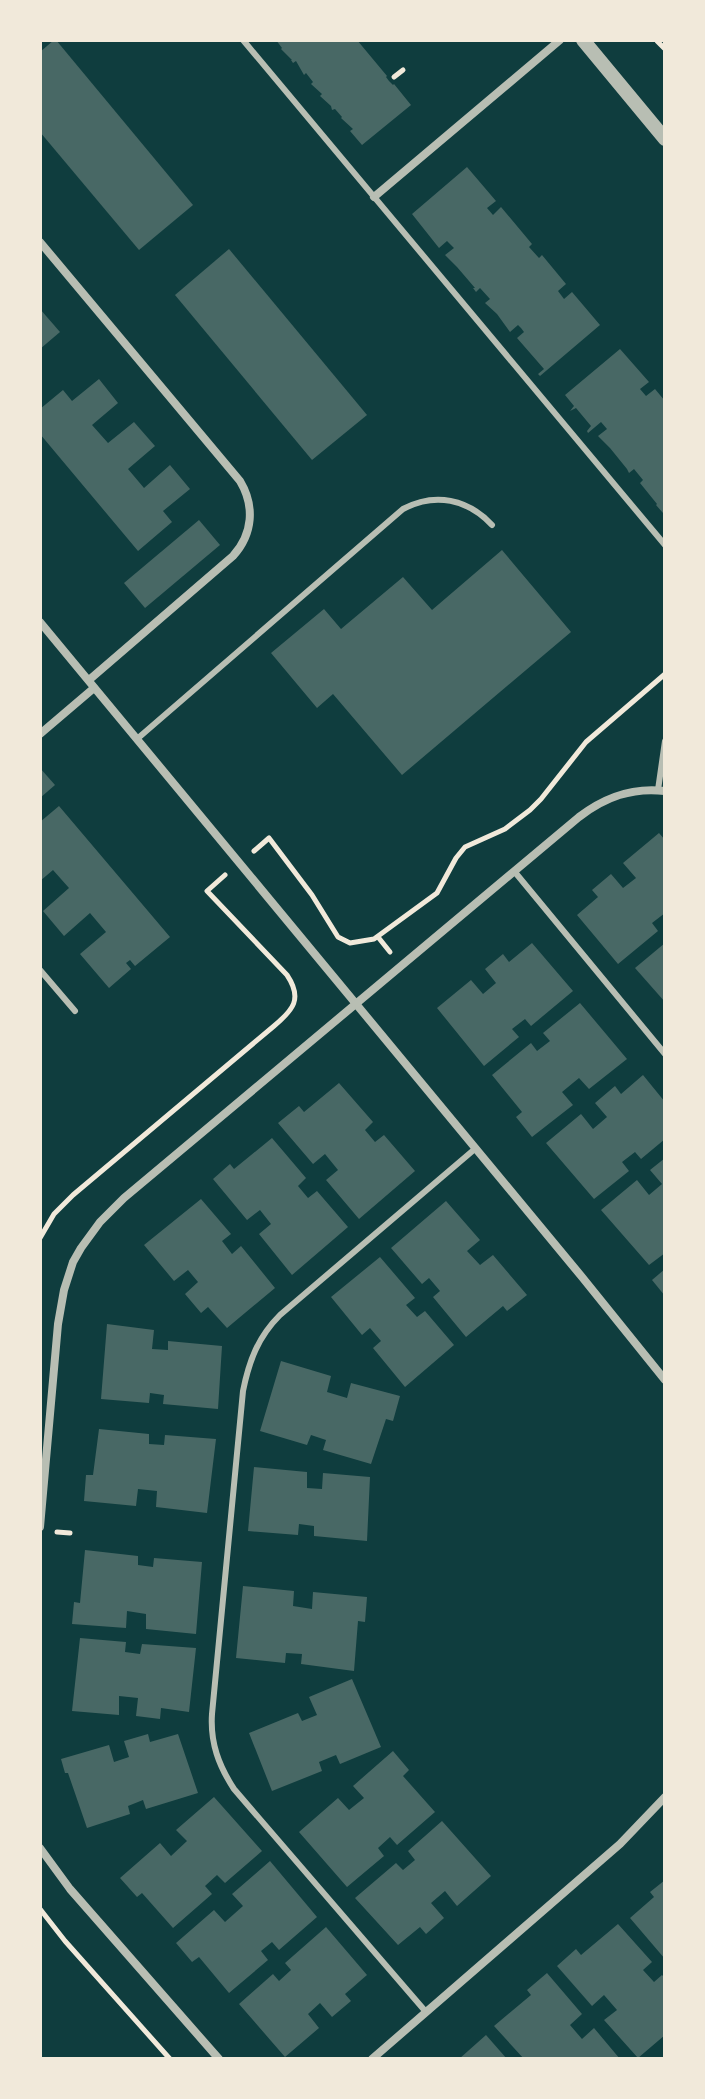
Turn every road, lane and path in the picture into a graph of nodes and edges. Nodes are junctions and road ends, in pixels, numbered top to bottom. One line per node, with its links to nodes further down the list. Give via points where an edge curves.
1 (243, 40): 9 (lane)
2 (560, 40): 9 (street)
3 (583, 40): 8 (street)
4 (657, 41): 5 (path)
5 (664, 48)
6 (403, 70): 7 (path)
7 (394, 77)
8 (665, 139)
9 (374, 197): 12 (lane)
10 (40, 242): 15 (street, via 240,481 251,515 233,556)
11 (492, 525): 17 (lane, via 467,505 445,499 403,509)
12 (665, 545)
13 (40, 622): 15 (street)
14 (665, 674): 20 (path, via 581,747 530,810 505,829 465,847 437,893 374,939 350,943 338,937 269,838)
15 (92, 684): 16 (street); 17 (street)
16 (40, 734)
17 (137, 739): 20 (street)
18 (665, 741): 19 (lane)
19 (662, 790): 21 (street, via 628,792 594,805)
20 (239, 864): 23 (street); 27 (path, via 207,891 287,975 295,992 293,1007 73,1195)
21 (514, 871): 23 (street); 25 (lane)
22 (40, 970): 24 (lane)
23 (356, 1003): 26 (street); 29 (street, via 124,1198 81,1248 60,1306)
24 (75, 1011)
25 (665, 1054)
26 (476, 1148): 28 (street); 33 (lane, via 280,1315 258,1343 243,1391 212,1714 219,1763 234,1789)
27 (40, 1238)
28 (665, 1380)
29 (40, 1527)
30 (665, 1797): 33 (street, via 620,1844)
31 (40, 1848): 35 (street)
32 (40, 1909): 34 (path)
33 (426, 2012): 36 (street)
34 (170, 2059)
35 (219, 2059)
36 (372, 2059)

